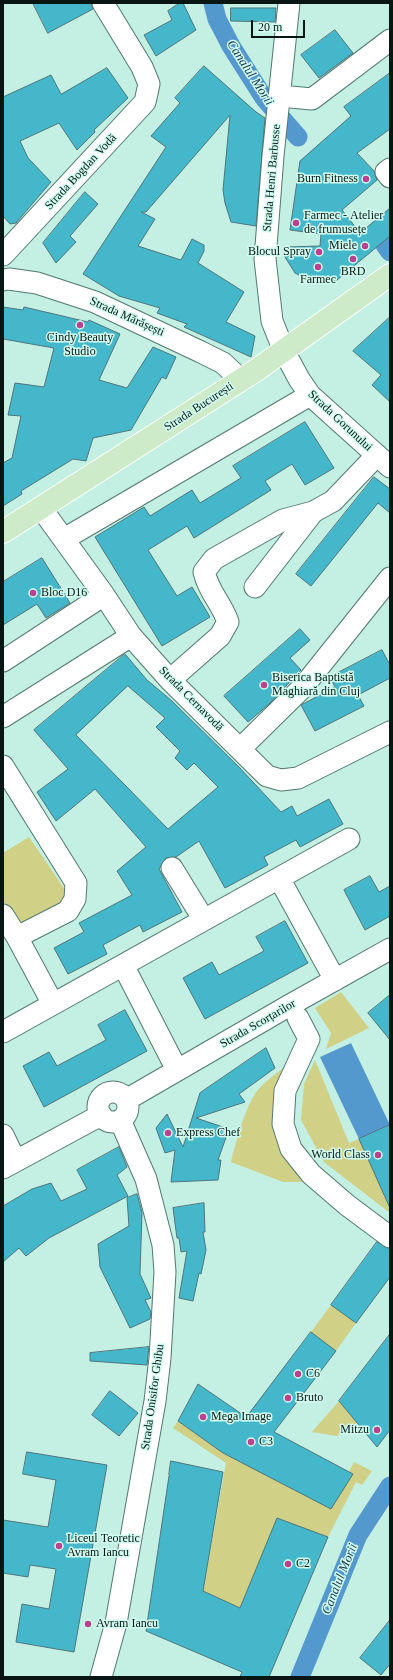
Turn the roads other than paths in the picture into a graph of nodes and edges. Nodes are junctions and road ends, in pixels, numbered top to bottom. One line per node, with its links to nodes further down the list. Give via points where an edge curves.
1 (103, 3): 7 (street, Strada Bogdan Vodă, via 142,66 149,84 145,102)
2 (289, 3): 4 (street, Strada Henri Barbusse)
3 (390, 40): 4 (street, via 312,99)
4 (280, 96): 10 (street, Strada Henri Barbusse, via 265,259 272,321)
5 (390, 169): 6 (street, via 386,172)
6 (390, 177)
7 (3, 256): 9 (street)
8 (387, 278): 10 (main road, Strada București)
9 (6, 280): 11 (street, Strada Mărășești, via 57,288 95,302 201,352 223,364)
10 (284, 351): 11 (main road, Strada București); 12 (street, Strada Gorunului)
11 (241, 380): 14 (main road, Strada București)
12 (310, 395): 13 (street, Strada Gorunului); 17 (street)
13 (383, 461): 15 (street, via 333,501)
14 (41, 508): 16 (main road, Strada București); 17 (street, Strada Cernavodă)
15 (312, 512): 19 (street); 23 (street, via 283,520 214,558 204,572 207,586 224,610 228,622 220,636)
16 (3, 532)
17 (64, 539): 20 (street, Strada Cernavodă)
18 (390, 578): 26 (street, via 303,687)
19 (255, 586)
20 (104, 595): 21 (street, Strada Cernavodă); 22 (street)
21 (131, 636): 23 (street, Strada Cernavodă); 24 (street)
22 (3, 661)
23 (170, 680): 26 (street, Strada Cernavodă)
24 (3, 717)
25 (390, 732): 26 (street, Strada Cernavodă, via 303,776 286,780 276,780 268,776)
26 (240, 749)
27 (3, 766): 33 (street, via 76,883 75,899 68,911)
28 (349, 838): 30 (street)
29 (172, 868): 32 (street)
30 (279, 878): 32 (street); 36 (street)
31 (3, 915): 33 (street)
32 (204, 920): 35 (street)
33 (17, 938): 37 (street)
34 (390, 949): 36 (street, Strada Scorțarilor)
35 (123, 965): 37 (street); 40 (street)
36 (335, 980): 40 (street, Strada Scorțarilor)
37 (53, 1004): 39 (street)
38 (298, 1018): 44 (street, via 309,1039 285,1091 283,1124 291,1148 311,1174)
39 (3, 1032)
40 (177, 1070): 41 (street, Strada Scorțarilor, via 126,1100 127,1113)
41 (111, 1118): 43 (street); 45 (street, Strada Onisifor Ghibu, via 146,1179 162,1245 165,1272 155,1401 116,1624)
42 (3, 1135): 43 (street)
43 (9, 1164)
44 (390, 1237)
45 (101, 1677)

